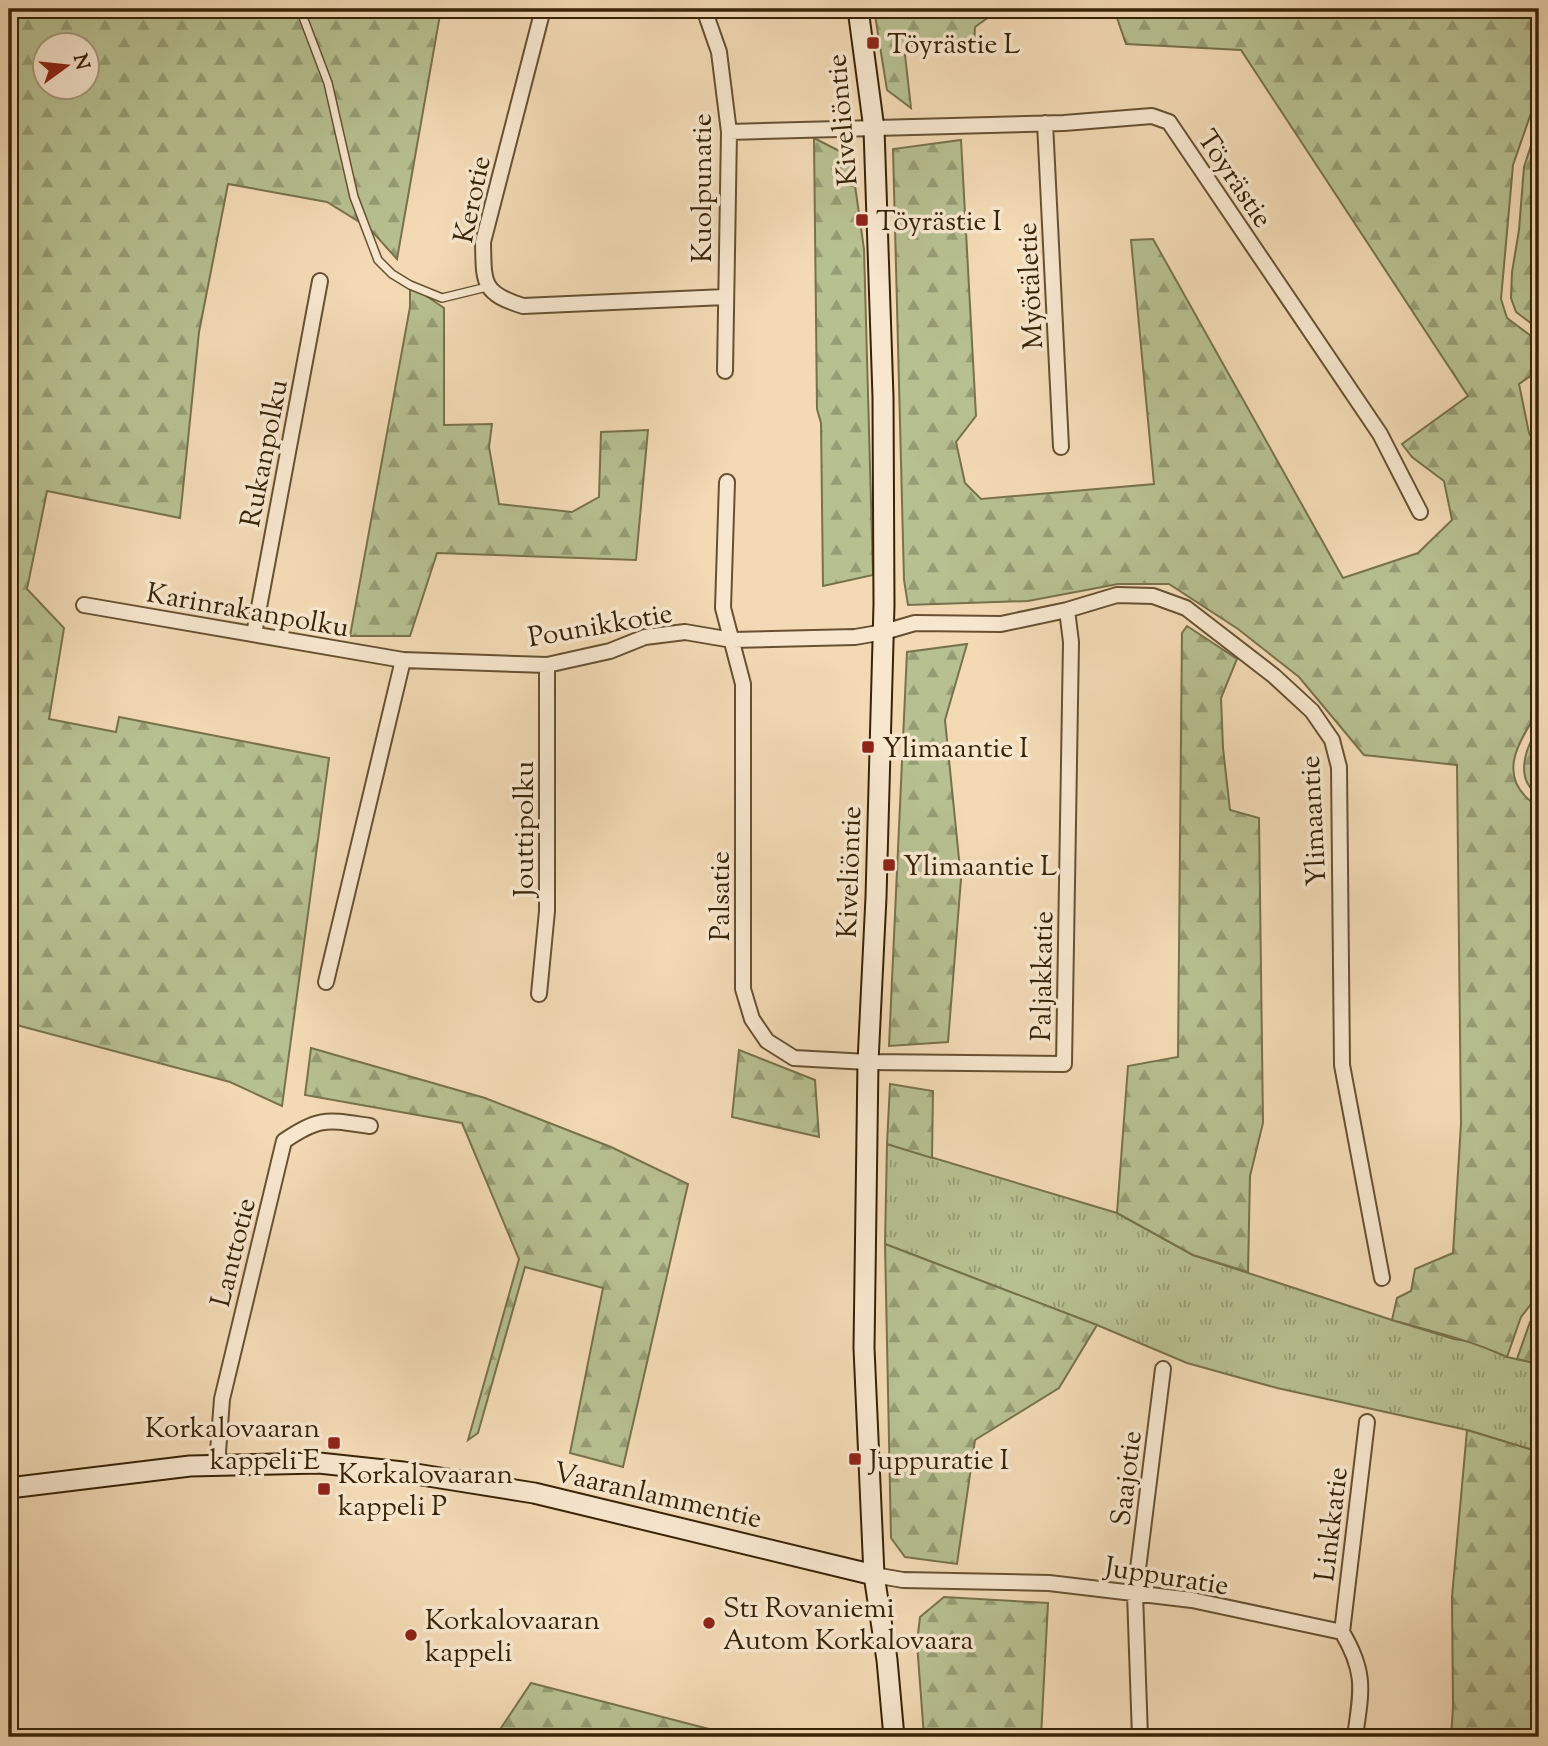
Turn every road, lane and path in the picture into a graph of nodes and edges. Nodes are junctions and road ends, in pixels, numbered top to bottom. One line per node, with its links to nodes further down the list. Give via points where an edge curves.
1 (300, 9): 9 (lane, via 328,83 355,197 378,260 410,285 442,298)
2 (543, 9): 9 (street, Kerotie, via 483,242)
3 (704, 9): 7 (street, Kuolpunatie, via 719,52)
4 (858, 9): 6 (street, Kiveliöntie)
5 (1045, 123): 6 (street, Töyrästie); 12 (street, Myötäletie); 14 (street, Töyrästie, via 1152,116 1169,122 1380,434)
6 (873, 129): 7 (street, Töyrästie); 17 (street, Kiveliöntie, via 883,397)
7 (729, 132): 10 (street, Kuolpunatie)
8 (320, 281): 18 (street, Rukanpolku)
9 (487, 287): 10 (street, via 503,300 523,306)
10 (725, 297): 11 (street, Kuolpunatie)
11 (725, 370)
12 (1061, 447)
13 (727, 482): 19 (street, Palsatie, via 723,608)
14 (1420, 512)
15 (84, 605): 18 (street, Karinrakanpolku)
16 (1068, 610): 17 (street, Ylimaantie, via 1001,624 915,623); 24 (street, Paljakkatie, via 1064,1064); 26 (street, Ylimaantie, via 1117,595 1153,596 1186,608 1274,676 1312,711 1332,740 1339,767 1342,1065)
17 (884, 632): 19 (street, Pounikkotie); 24 (street, Kiveliöntie)
18 (254, 634): 20 (street, Karinrakanpolku)
19 (732, 640): 21 (street, Pounikkotie, via 685,632 645,637 610,652); 24 (street, Palsatie, via 743,684 743,989 752,1019 767,1041 794,1058)
20 (403, 660): 21 (street, Pounikkotie); 22 (street)
21 (547, 664): 23 (street, Jouttipolku, via 547,911)
22 (326, 982)
23 (540, 994)
24 (868, 1062): 31 (street, Kiveliöntie, via 864,1348)
25 (370, 1126): 29 (street, Lanttotie, via 331,1121 307,1125 284,1141 222,1399)
26 (1382, 1278)
27 (1163, 1370): 32 (street, Saajotie)
28 (1367, 1422): 33 (street, Linkkatie)
29 (217, 1465): 30 (street, Vaaranlammentie); 31 (street, Vaaranlammentie, via 319,1463 534,1493)
30 (9, 1488)
31 (874, 1575): 32 (street, Juppuratie, via 903,1580 1049,1583); 34 (street, Kiveliöntie)
32 (1135, 1594): 33 (street, Juppuratie, via 1192,1600); 35 (street, Saajotie)
33 (1342, 1632): 36 (street, via 1356,1655 1361,1687)
34 (894, 1737)
35 (1140, 1737)
36 (1354, 1737)

